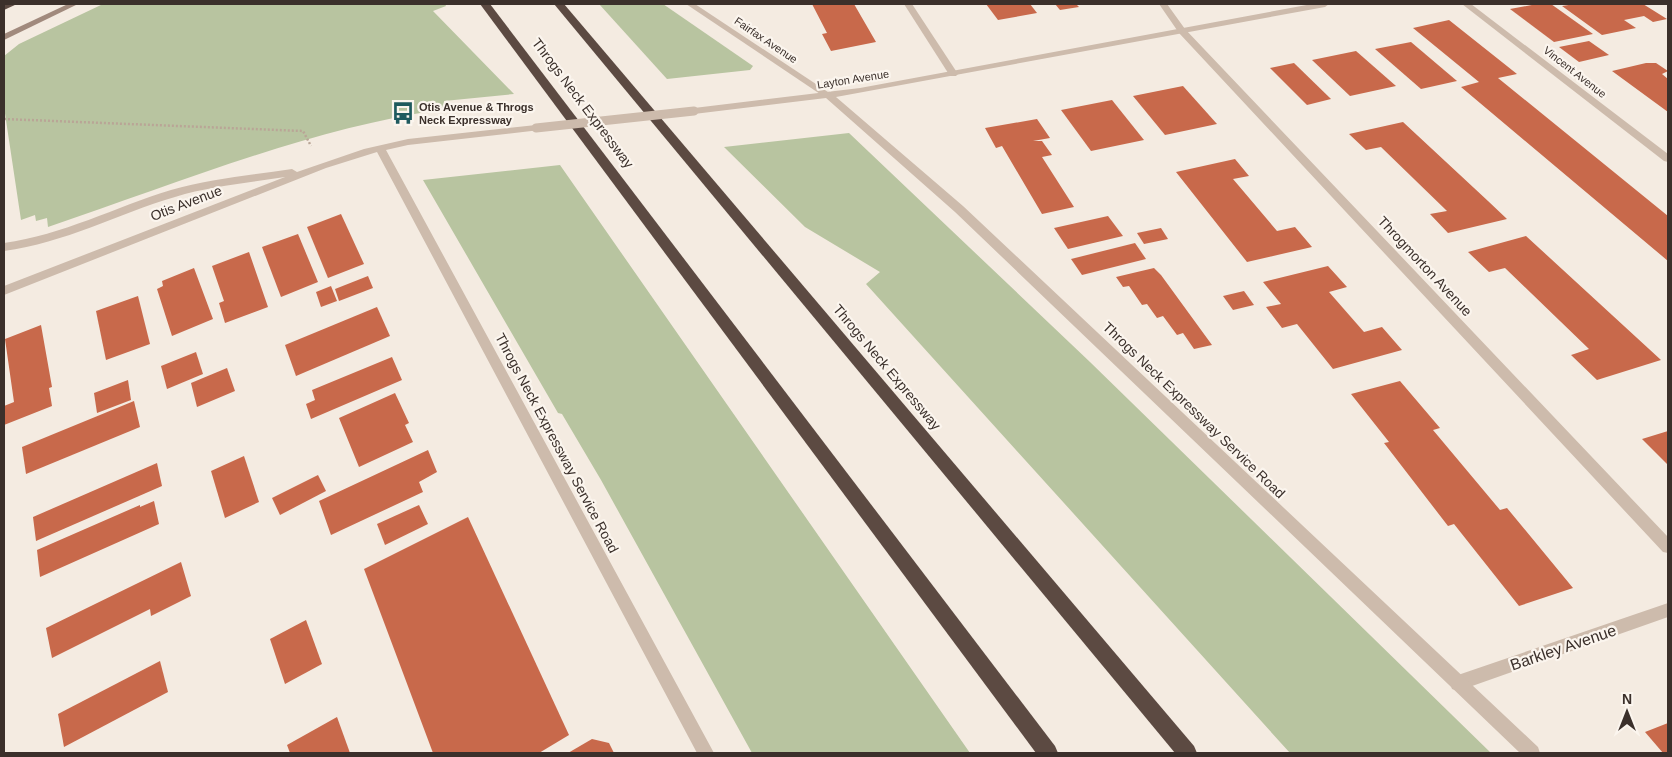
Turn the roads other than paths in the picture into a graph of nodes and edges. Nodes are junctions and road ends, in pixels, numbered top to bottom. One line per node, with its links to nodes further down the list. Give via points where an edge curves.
1 (12, 4): 10 (highway)
2 (74, 4): 12 (main road)
3 (485, 4): 25 (highway, Throgs Neck Expressway)
4 (559, 4): 23 (highway, Throgs Neck Expressway)
5 (690, 4): 14 (street, Fairfax Avenue)
6 (908, 4): 13 (street)
7 (1162, 4): 11 (street, Throgmorton Avenue)
8 (1325, 4): 11 (street, Layton Avenue)
9 (1466, 4): 16 (street, Vincent Avenue)
10 (4, 7)
11 (1182, 31): 13 (street, Layton Avenue); 20 (street, Throgmorton Avenue)
12 (4, 37)
13 (953, 74): 14 (street, Layton Avenue)
14 (829, 96): 15 (street, Layton Avenue, bridge, via 421,140); 22 (street, Throgs Neck Expressway Service Road, via 960,210)
15 (380, 148): 17 (street, Otis Avenue); 24 (street, Throgs Neck Expressway Service Road)
16 (1668, 159)
17 (322, 166): 18 (street, via 176,193 48,237); 19 (street, Otis Avenue)
18 (4, 247)
19 (4, 291)
20 (1668, 547)
21 (1668, 610): 22 (street, Barkley Avenue)
22 (1458, 683): 28 (street, Throgs Neck Expressway Service Road)
23 (1148, 707): 26 (highway, Throgs Neck Expressway); 27 (highway)
24 (706, 753)
25 (1048, 753)
26 (1187, 753)
27 (1194, 753)
28 (1532, 753)

